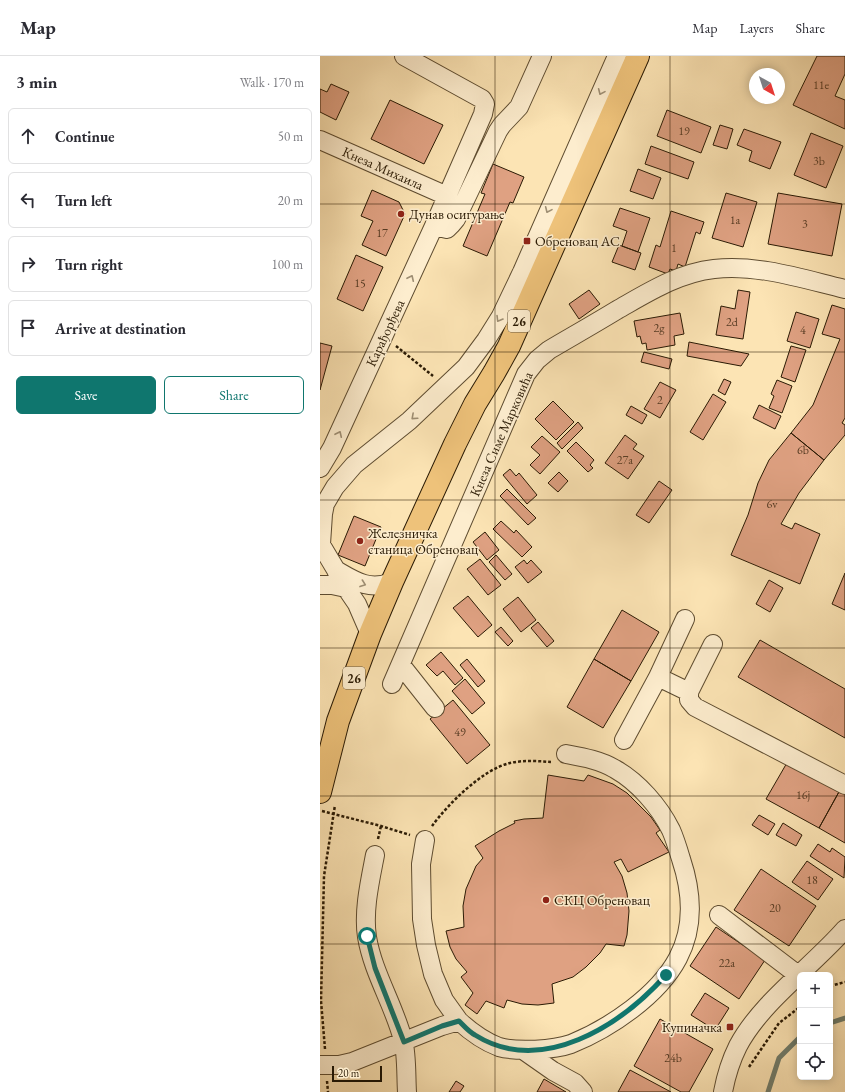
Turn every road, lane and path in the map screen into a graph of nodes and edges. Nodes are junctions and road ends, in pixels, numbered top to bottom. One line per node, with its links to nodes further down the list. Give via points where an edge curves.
1 (404, 56): 6 (street, Карађорђева, via 482,99 485,104)
2 (542, 56): 7 (street, via 518,107 498,131 456,218 447,228)
3 (617, 56): 10 (street, one-way to 10, via 501,316 466,367 410,421 354,465 338,482 330,494 323,514)
4 (638, 56): 12 (main road, 26, via 508,346 455,444)
5 (320, 140): 6 (street, Кнеза Михаила)
6 (447, 196): 7 (street, Карађорђева)
7 (434, 226): 9 (street, Карађорђева, one-way to 7, via 332,448)
8 (845, 289): 18 (street, Кнеза Симе Марковића, via 768,272 713,269 684,276 656,288 549,350 537,360 526,374)
9 (320, 468)
10 (320, 543): 11 (street)
11 (336, 570): 12 (street, one-way to 12, via 371,586); 14 (street)
12 (392, 582): 16 (main road, 26)
13 (320, 585): 14 (street)
14 (346, 588): 16 (street, via 358,604)
15 (685, 619): 19 (street)
16 (370, 634): 26 (main road, 26, via 338,721)
17 (713, 644): 21 (street)
18 (401, 665): 20 (street, Кнеза Симе Марковића); 22 (street)
19 (658, 677): 21 (street); 23 (street)
20 (392, 684)
21 (689, 692): 25 (street, via 689,700 695,708)
22 (435, 708)
23 (624, 740)
24 (566, 754): 29 (path, via 556,762 512,762 497,767 471,786 440,815); 42 (street, via 598,761 614,768 638,786 656,806 672,831 686,876 690,896 690,920 678,959 650,993 620,1017 570,1044)
25 (845, 785)
26 (328, 795): 28 (path)
27 (320, 810): 28 (path)
28 (333, 813): 29 (path); 43 (path, via 324,876 321,1001)
29 (425, 840): 40 (street, via 420,864 422,919 426,945 433,974 444,1000)
30 (375, 855): 41 (street, via 368,889 367,936 375,968)
31 (719, 915): 35 (street)
32 (845, 929): 33 (street)
33 (839, 945): 34 (street)
34 (802, 972)
35 (797, 974)
36 (797, 976): 48 (street, via 764,1011 739,1045)
37 (845, 982): 38 (path)
38 (833, 985)
39 (799, 1008): 44 (path, via 779,1023)
40 (459, 1021): 41 (street); 42 (street, via 475,1035 500,1047)
41 (404, 1042): 43 (street, via 352,1062); 46 (street)
42 (523, 1050): 47 (street, via 553,1072 575,1083)
43 (323, 1065): 45 (path)
44 (745, 1072)
45 (328, 1092)
46 (407, 1092)
47 (583, 1092)
48 (723, 1092)

